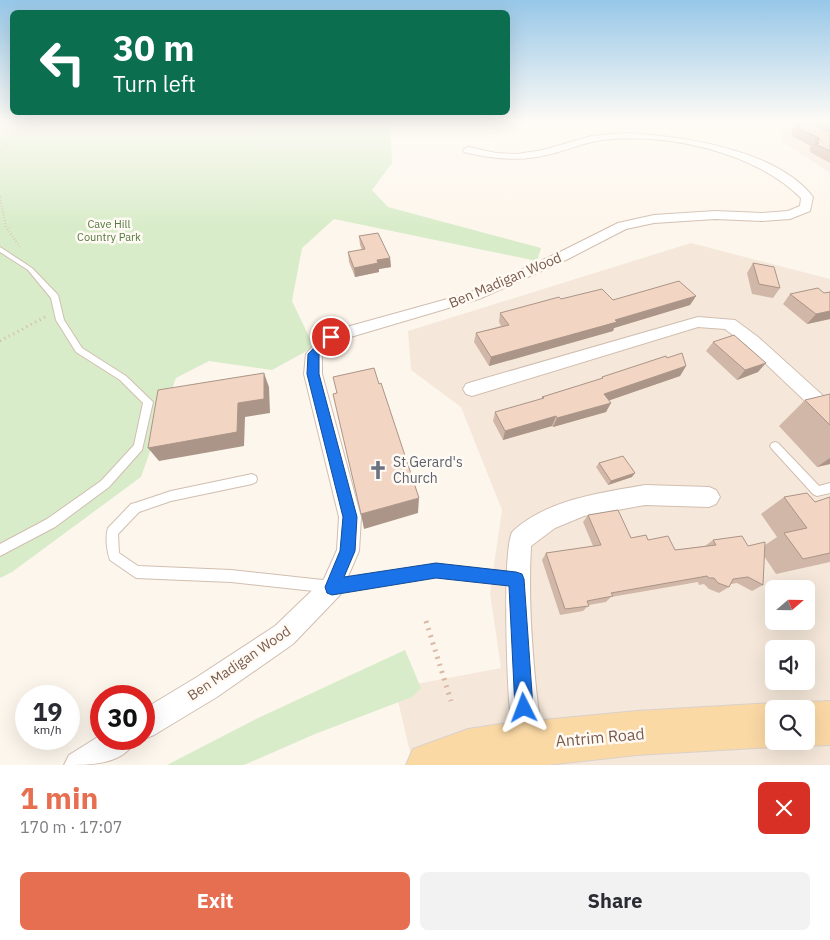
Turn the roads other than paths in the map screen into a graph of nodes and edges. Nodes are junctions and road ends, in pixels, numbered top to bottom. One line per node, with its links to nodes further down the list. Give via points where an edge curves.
1 (743, 157): 11 (street, Ben Madigan Wood, via 766,166 799,187 806,197 806,208 790,215 715,215 654,219 622,226 474,296 331,337 314,354 313,374 350,517 348,551)
2 (0, 249): 9 (lane, via 30,269 54,297 60,320 79,350 123,378 148,402 139,447 105,484 51,522)
3 (472, 389): 4 (street, via 698,322 717,322 729,324 752,341)
4 (830, 413)
5 (775, 446): 7 (lane, via 817,491)
6 (252, 479): 11 (lane, via 171,496 134,508 112,532 114,556 136,572 231,576)
7 (830, 488)
8 (709, 497): 10 (street, via 645,495 583,506 547,521 520,540)
9 (0, 550)
10 (516, 579): 11 (lane, via 436,570); 17 (street, via 524,708)
11 (332, 587): 12 (street, Ben Madigan Wood, via 284,635)
12 (155, 718)
13 (830, 723): 14 (main road)
14 (815, 724)
15 (765, 726): 17 (main road, Antrim Road, via 637,733)
16 (104, 750): 18 (street)
17 (514, 752): 19 (main road, Antrim Road, via 468,752)
18 (79, 765)
19 (429, 765)

